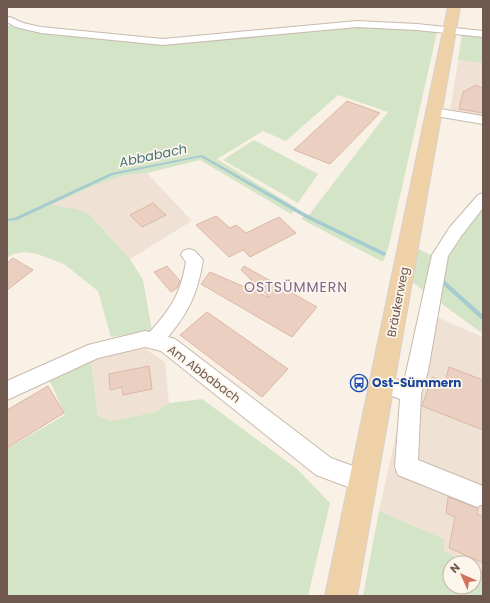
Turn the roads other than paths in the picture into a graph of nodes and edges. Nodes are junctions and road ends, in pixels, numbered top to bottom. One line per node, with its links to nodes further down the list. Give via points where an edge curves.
1 (454, 7): 3 (main road, Bräukerweg)
2 (10, 20): 3 (street, via 20,25 49,31 164,42 345,25)
3 (450, 30): 4 (street); 5 (main road, Bräukerweg)
4 (483, 34)
5 (434, 112): 6 (street); 10 (main road, Bräukerweg)
6 (483, 120)
7 (483, 198): 12 (street, via 440,255)
8 (189, 255): 9 (street, via 195,260 192,280 184,303)
9 (154, 340): 11 (street, Am Abbabach, via 135,341 95,351); 13 (street, Am Abbabach, via 168,345 324,467)
10 (383, 384): 12 (street); 13 (main road, Bräukerweg)
11 (7, 391)
12 (411, 394): 14 (street, via 406,467)
13 (364, 480): 15 (main road, Bräukerweg)
14 (477, 495)
15 (341, 596)

